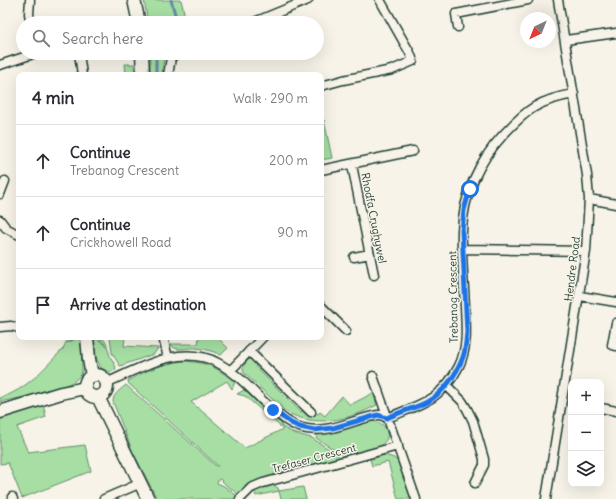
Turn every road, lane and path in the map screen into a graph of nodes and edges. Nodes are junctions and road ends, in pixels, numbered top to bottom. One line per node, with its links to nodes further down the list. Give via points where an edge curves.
1 (30, 0): 7 (street)
2 (134, 0): 8 (street)
3 (308, 0): 9 (street)
4 (380, 0): 21 (street, via 410,53 417,59 392,70)
5 (528, 0): 10 (street, via 456,14)
6 (558, 0): 12 (street, Hendre Road)
7 (29, 16)
8 (137, 16)
9 (269, 16)
10 (458, 27)
11 (616, 33): 12 (street)
12 (566, 40): 22 (street, Hendre Road)
13 (16, 59): 17 (street)
14 (80, 60): 18 (street)
15 (142, 60): 19 (street)
16 (171, 60): 20 (street)
17 (0, 64)
18 (82, 72)
19 (143, 72)
20 (169, 72)
21 (324, 85)
22 (574, 94): 28 (street, Hendre Road); 32 (street, Trebanog Crescent, via 537,105 513,124 488,153 479,167 464,210)
23 (413, 152): 24 (street, Rhodfa Crughywel)
24 (352, 164): 25 (street, Rhodfa Crughywel); 34 (street, Rhodfa Crughywel)
25 (324, 169)
26 (5, 181): 27 (street)
27 (0, 194)
28 (589, 199): 29 (street); 33 (street, Hendre Road)
29 (616, 204)
30 (0, 220): 31 (street, via 6,228)
31 (16, 233)
32 (462, 249): 33 (street); 54 (street, Trebanog Crescent, via 467,332 464,356)
33 (586, 251): 37 (street, Hendre Road)
34 (370, 254): 35 (street); 36 (street, Rhodfa Crughywel)
35 (354, 257)
36 (374, 275)
37 (580, 296): 38 (street); 57 (street, Hendre Road)
38 (616, 302)
39 (324, 309): 43 (street)
40 (616, 323): 47 (street, via 612,345)
41 (0, 327): 42 (street)
42 (16, 327)
43 (346, 331)
44 (88, 340): 51 (street)
45 (164, 340): 49 (street)
46 (260, 340): 48 (street)
47 (616, 346)
48 (249, 351): 50 (street); 62 (street)
49 (168, 358): 50 (street, via 204,357); 53 (street)
50 (230, 371): 63 (street, via 281,417 300,427 327,429 378,415)
51 (92, 376): 53 (street, via 99,376); 55 (street, via 86,380)
52 (373, 376): 63 (street)
53 (106, 383): 56 (street, via 106,390)
54 (446, 385): 63 (street, Trebanog Crescent, via 428,401); 66 (street, via 462,400 473,421 484,459 484,465)
55 (85, 388): 56 (street, via 88,394); 61 (street)
56 (98, 397): 65 (street)
57 (562, 402): 58 (street); 71 (street, Hendre Road)
58 (568, 403)
59 (604, 409): 60 (street)
60 (616, 411)
61 (0, 412)
62 (311, 412)
63 (387, 418): 64 (street)
64 (398, 446): 69 (street, Trefaser Crescent, via 263,483 252,488); 70 (street)
65 (141, 483): 67 (street); 68 (street)
66 (475, 483)
67 (104, 499)
68 (148, 499)
69 (240, 499)
70 (416, 499)
71 (546, 499)

